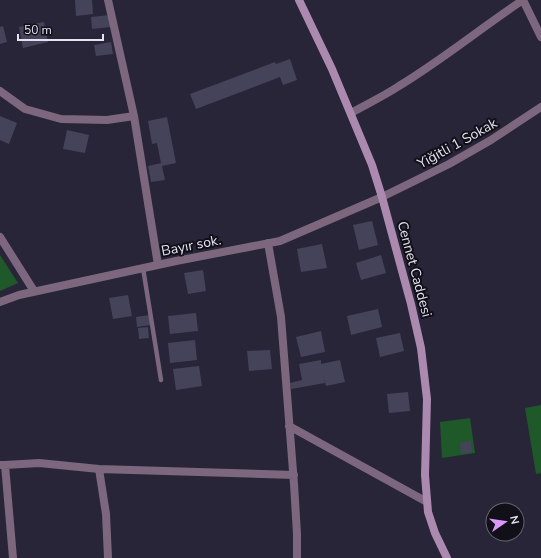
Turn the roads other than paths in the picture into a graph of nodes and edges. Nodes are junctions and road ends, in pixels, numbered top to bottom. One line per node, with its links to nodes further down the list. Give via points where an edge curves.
1 (108, 0): 8 (street)
2 (523, 0): 4 (street); 7 (street, via 399,86)
3 (301, 1): 7 (street, Cennet Caddesi)
4 (541, 37)
5 (0, 91): 8 (street, via 25,109 62,119 107,120)
6 (541, 107): 9 (street, Yiğitli 1 Sokak, via 485,144)
7 (351, 113): 9 (street, Cennet Caddesi)
8 (134, 116): 12 (street)
9 (382, 197): 11 (street, Bayır sok.); 21 (street, Cennet Caddesi, via 421,348 426,399)
10 (0, 237): 14 (street)
11 (268, 244): 12 (street, Bayır sok.); 17 (street, via 281,317)
12 (158, 265): 13 (street, Bayır sok.)
13 (143, 268): 14 (street, Bayır sok.); 16 (lane)
14 (34, 291): 15 (street, Bayır sok.)
15 (0, 302)
16 (161, 380)
17 (289, 426): 20 (street); 21 (street)
18 (2, 465): 19 (street, via 39,463); 22 (street)
19 (99, 469): 20 (street); 23 (street, via 106,514)
20 (294, 475): 24 (street)
21 (427, 502): 25 (street, Cennet Caddesi, via 431,522)
22 (13, 558)
23 (108, 558)
24 (297, 558)
25 (447, 558)

